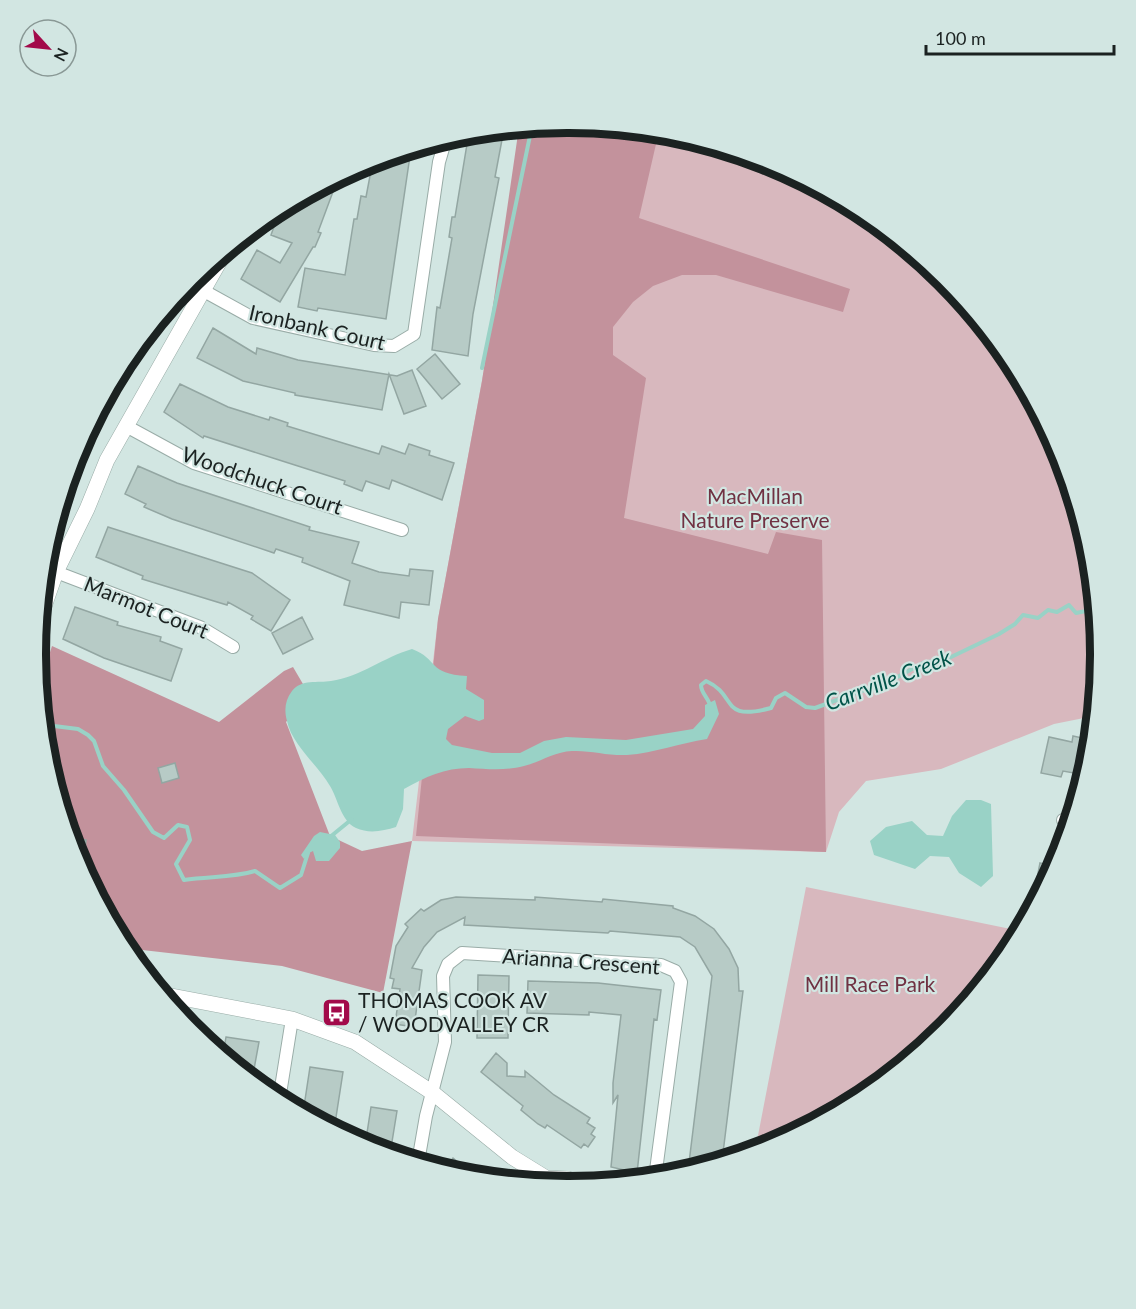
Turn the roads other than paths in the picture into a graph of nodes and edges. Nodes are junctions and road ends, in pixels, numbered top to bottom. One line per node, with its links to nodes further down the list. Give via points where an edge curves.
1 (443, 149): 3 (street, Ironbank Court, via 414,334 394,346 254,318)
2 (215, 271): 3 (street)
3 (204, 291): 4 (street)
4 (126, 426): 5 (street, Woodchuck Court, via 194,462); 6 (street, via 106,460)
5 (402, 530)
6 (56, 572): 7 (street); 8 (street, Marmot Court, via 200,627)
7 (51, 587)
8 (233, 647)
9 (175, 997): 10 (street)
10 (292, 1019): 11 (street); 12 (street, via 378,1054)
11 (281, 1090)
12 (433, 1093): 13 (street); 14 (street, Arianna Crescent, via 445,1042 443,976 454,957 462,953 669,967 681,982); 15 (street)
13 (420, 1154)
14 (657, 1168)
15 (539, 1175)

